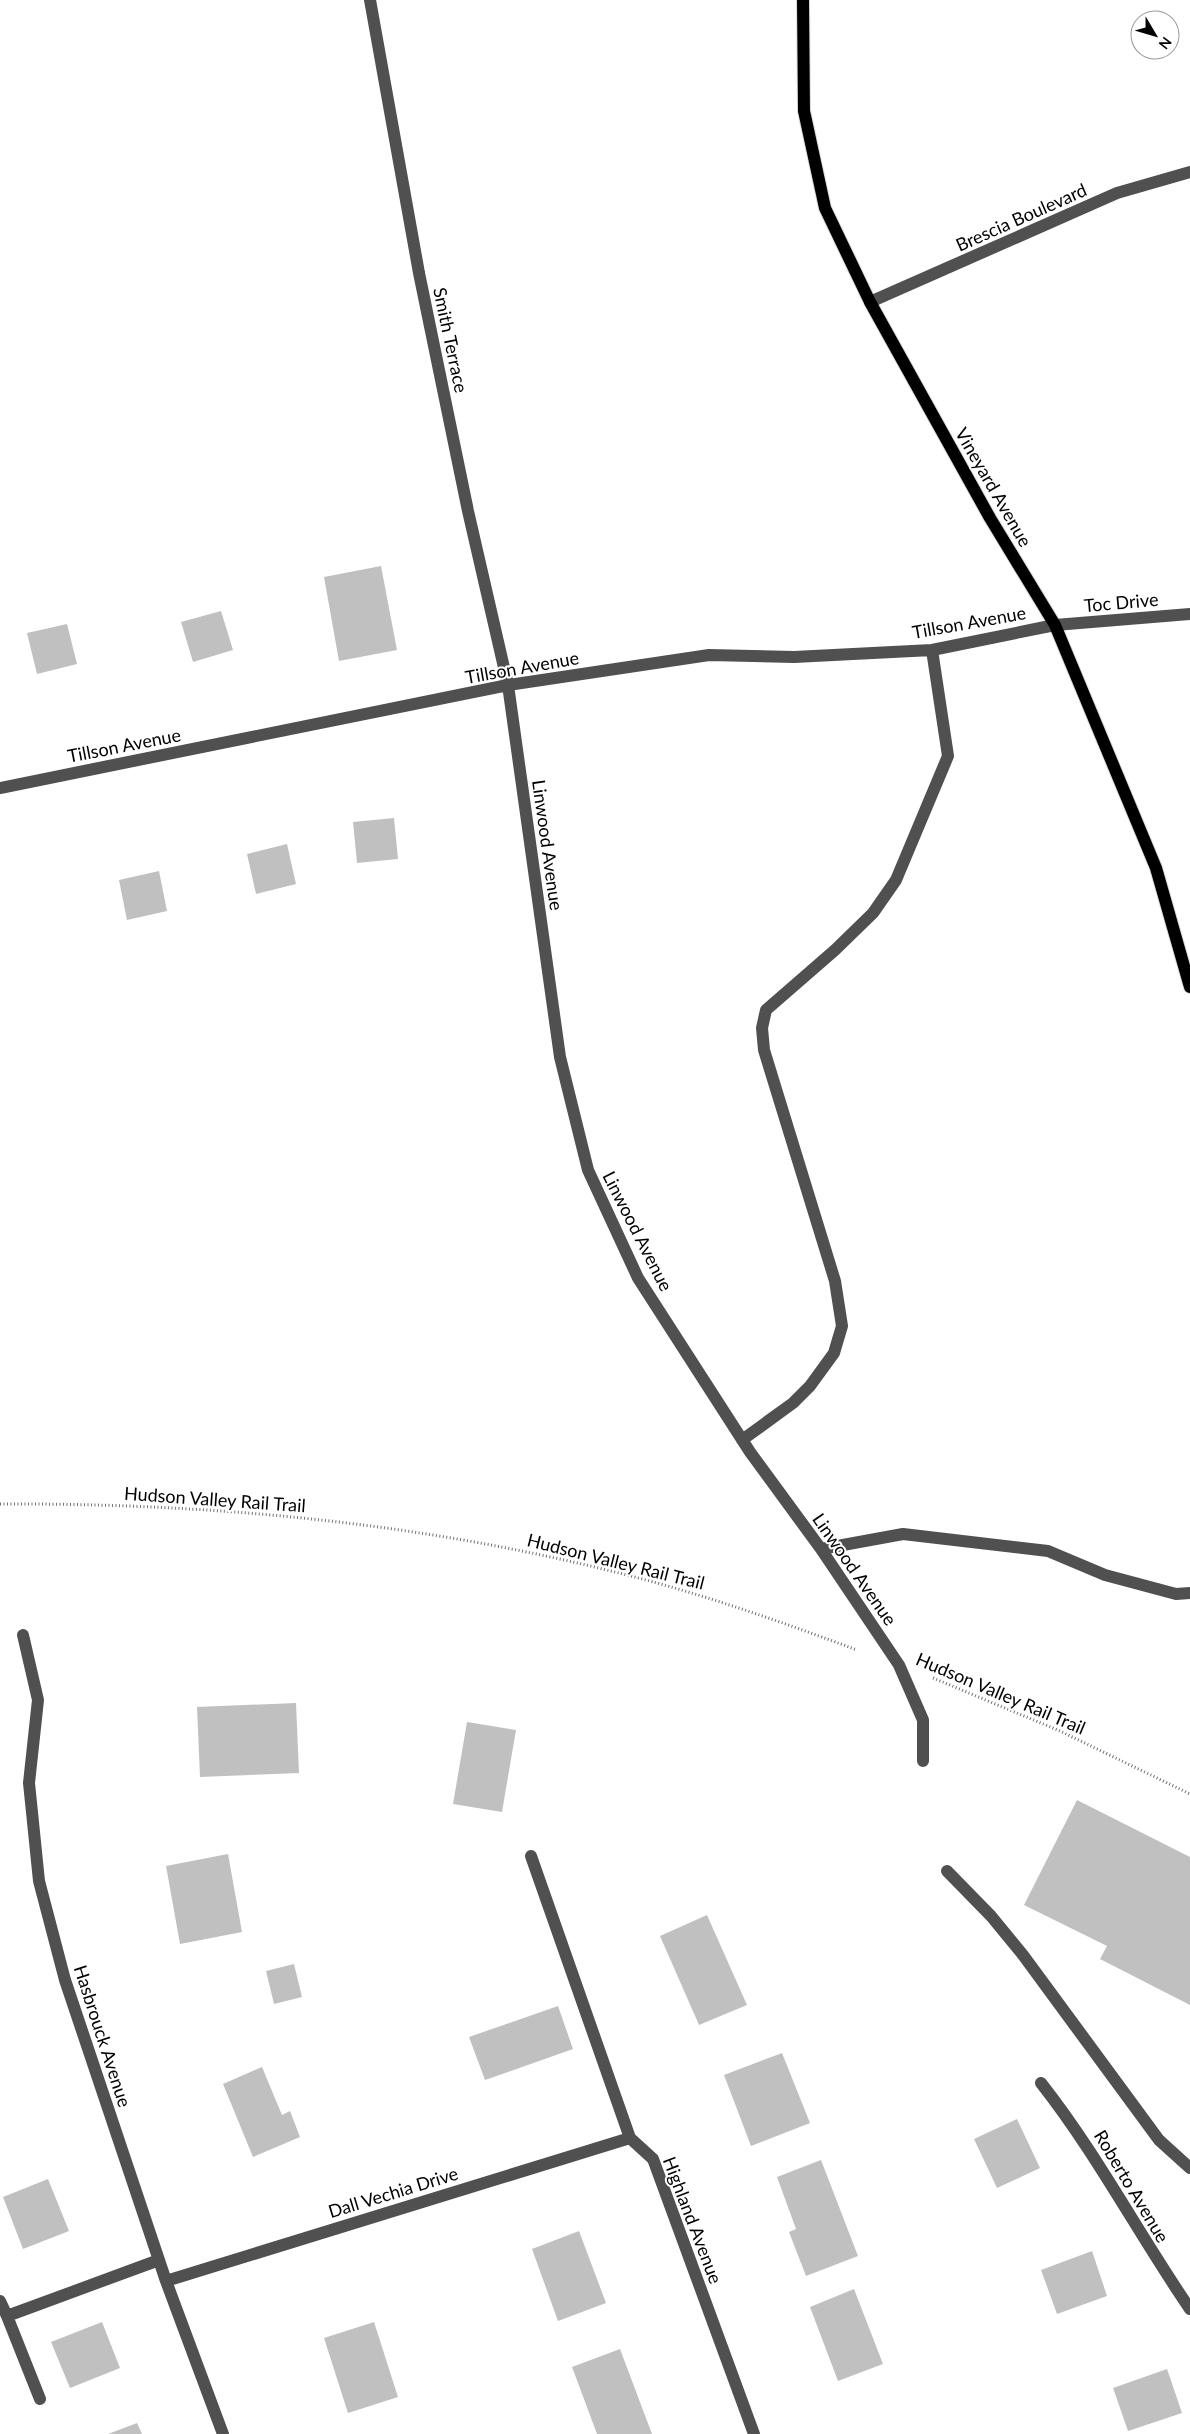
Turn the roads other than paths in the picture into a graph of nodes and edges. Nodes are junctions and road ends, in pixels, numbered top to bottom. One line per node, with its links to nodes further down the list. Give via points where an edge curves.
1 (370, 0): 8 (street, Smith Terrace, via 421,283)
2 (803, 0): 4 (main road, Vineyard Avenue, via 804,111 825,208)
3 (1190, 172): 4 (street, Brescia Boulevard, via 1117,193)
4 (870, 302): 6 (main road, Vineyard Avenue, via 990,518)
5 (1190, 614): 6 (street, Toc Drive)
6 (1055, 625): 7 (street, Tillson Avenue); 10 (main road, Vineyard Avenue, via 1156,868)
7 (932, 650): 8 (street, Tillson Avenue, via 794,657 709,655); 11 (street, via 948,756 896,880 873,913 766,1010 762,1028 764,1050 835,1280 842,1326 834,1353 810,1386 794,1403)
8 (508, 685): 9 (street, Tillson Avenue); 11 (street, Linwood Avenue, via 560,1057 588,1170 638,1278)
9 (0, 788)
10 (1190, 987)
11 (742, 1440): 12 (street, Linwood Avenue)
12 (821, 1549): 13 (street, via 903,1534 1048,1551 1105,1575 1176,1594); 15 (street, Linwood Avenue, via 899,1665 923,1720)
13 (1190, 1593)
14 (23, 1635): 21 (street, Hasbrouck Avenue, via 38,1700 29,1783 40,1881 65,1980)
15 (923, 1761)
16 (531, 1856): 19 (street, Highland Avenue)
17 (947, 1871): 20 (street, via 1023,1955 1159,2140)
18 (1041, 2083): 24 (street, Roberto Avenue, via 1074,2124)
19 (630, 2138): 22 (street, Dall Vechia Drive); 28 (street, Highland Avenue, via 653,2159)
20 (1190, 2168)
21 (159, 2260): 22 (street, Hasbrouck Avenue); 25 (street)
22 (166, 2281): 27 (street, Hasbrouck Avenue)
23 (0, 2301): 25 (street)
24 (1190, 2309)
25 (7, 2316): 26 (street)
26 (40, 2399)
27 (222, 2434)
28 (754, 2434)

